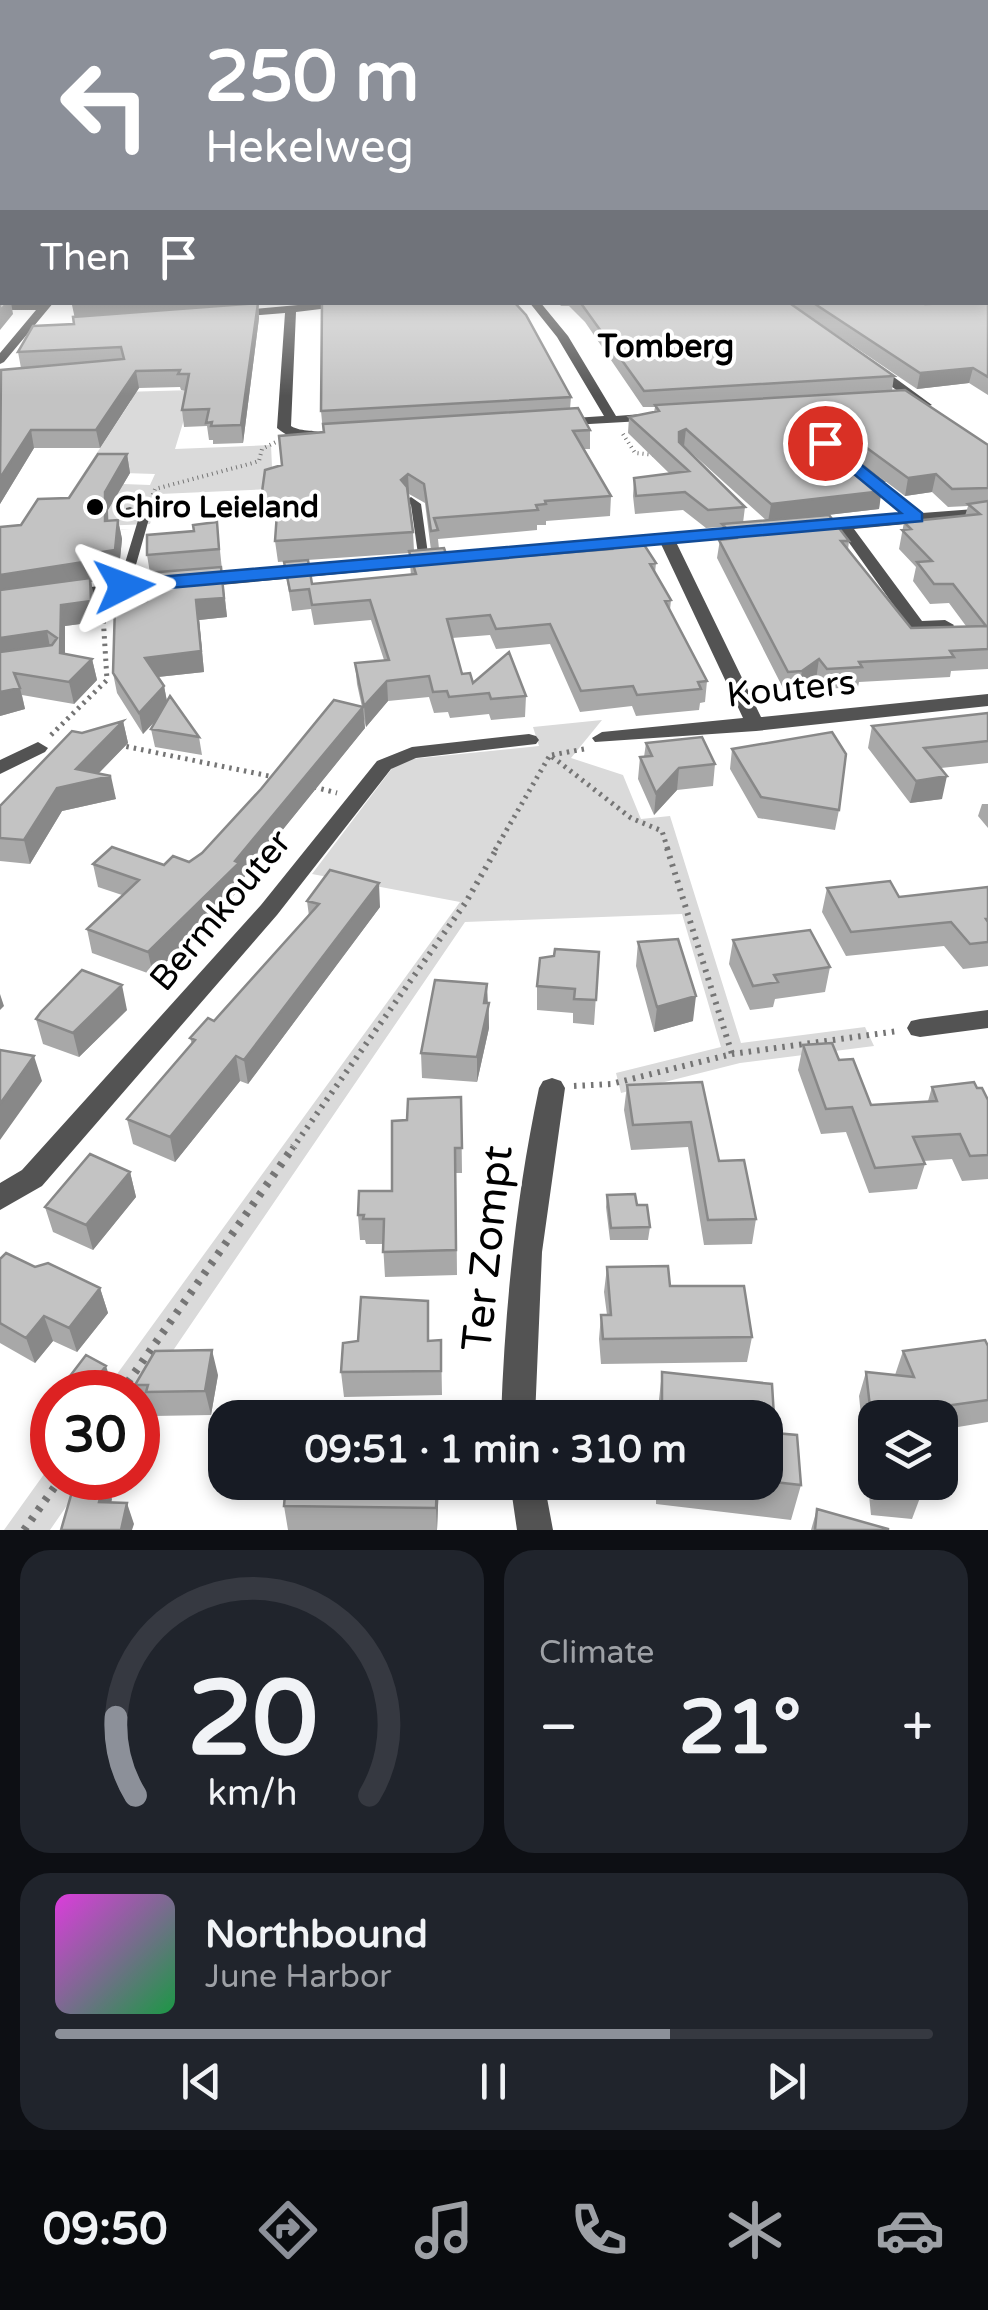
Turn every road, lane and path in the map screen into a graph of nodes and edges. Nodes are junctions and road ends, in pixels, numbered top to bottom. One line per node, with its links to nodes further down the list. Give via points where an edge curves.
1 (47, 305): 4 (street); 8 (street)
2 (338, 305): 5 (street)
3 (536, 305): 15 (street)
4 (0, 307)
5 (291, 309): 6 (street); 17 (street, via 285,430)
6 (215, 315)
7 (45, 328): 8 (street)
8 (26, 330): 10 (street)
9 (857, 357): 11 (street)
10 (0, 360)
11 (915, 398): 12 (street); 14 (street)
12 (896, 399)
13 (674, 415): 15 (street)
14 (946, 418)
15 (612, 419): 16 (street); 19 (path, via 635,454)
16 (538, 424)
17 (333, 436)
18 (269, 446): 21 (path, via 249,466)
19 (660, 454)
20 (856, 468): 26 (street)
21 (155, 489)
22 (411, 500): 30 (lane)
23 (130, 510): 31 (lane, via 145,515)
24 (988, 512): 26 (street)
25 (748, 516): 29 (street, via 762,530)
26 (916, 517): 27 (street)
27 (843, 524): 28 (street); 33 (street, via 921,632)
28 (794, 528)
29 (668, 539): 30 (street); 35 (street)
30 (424, 560): 31 (street)
31 (119, 587): 32 (street); 39 (path, via 102,601 107,680)
32 (50, 596)
33 (945, 625)
34 (988, 700): 35 (street, Kouters)
35 (756, 724): 36 (street, Kouters)
36 (602, 738): 40 (path, via 576,754)
37 (529, 740): 40 (path); 44 (street, Bermkouter, via 399,756)
38 (111, 744): 42 (path)
39 (38, 748): 41 (street)
40 (550, 755): 47 (path, via 631,818 662,832); 50 (path, via 466,902)
41 (0, 768)
42 (287, 780)
43 (305, 784): 44 (path)
44 (358, 798): 49 (street, Bermkouter, via 269,910 57,1150 26,1183)
45 (988, 1019): 46 (street)
46 (920, 1028): 47 (path)
47 (732, 1054): 48 (path, via 612,1084)
48 (552, 1088): 51 (street, Ter Zompt, via 535,1171)
49 (0, 1198)
50 (136, 1370)
51 (518, 1400)
52 (45, 1500): 54 (path)
53 (530, 1500): 55 (street)
54 (24, 1530)
55 (535, 1530)

